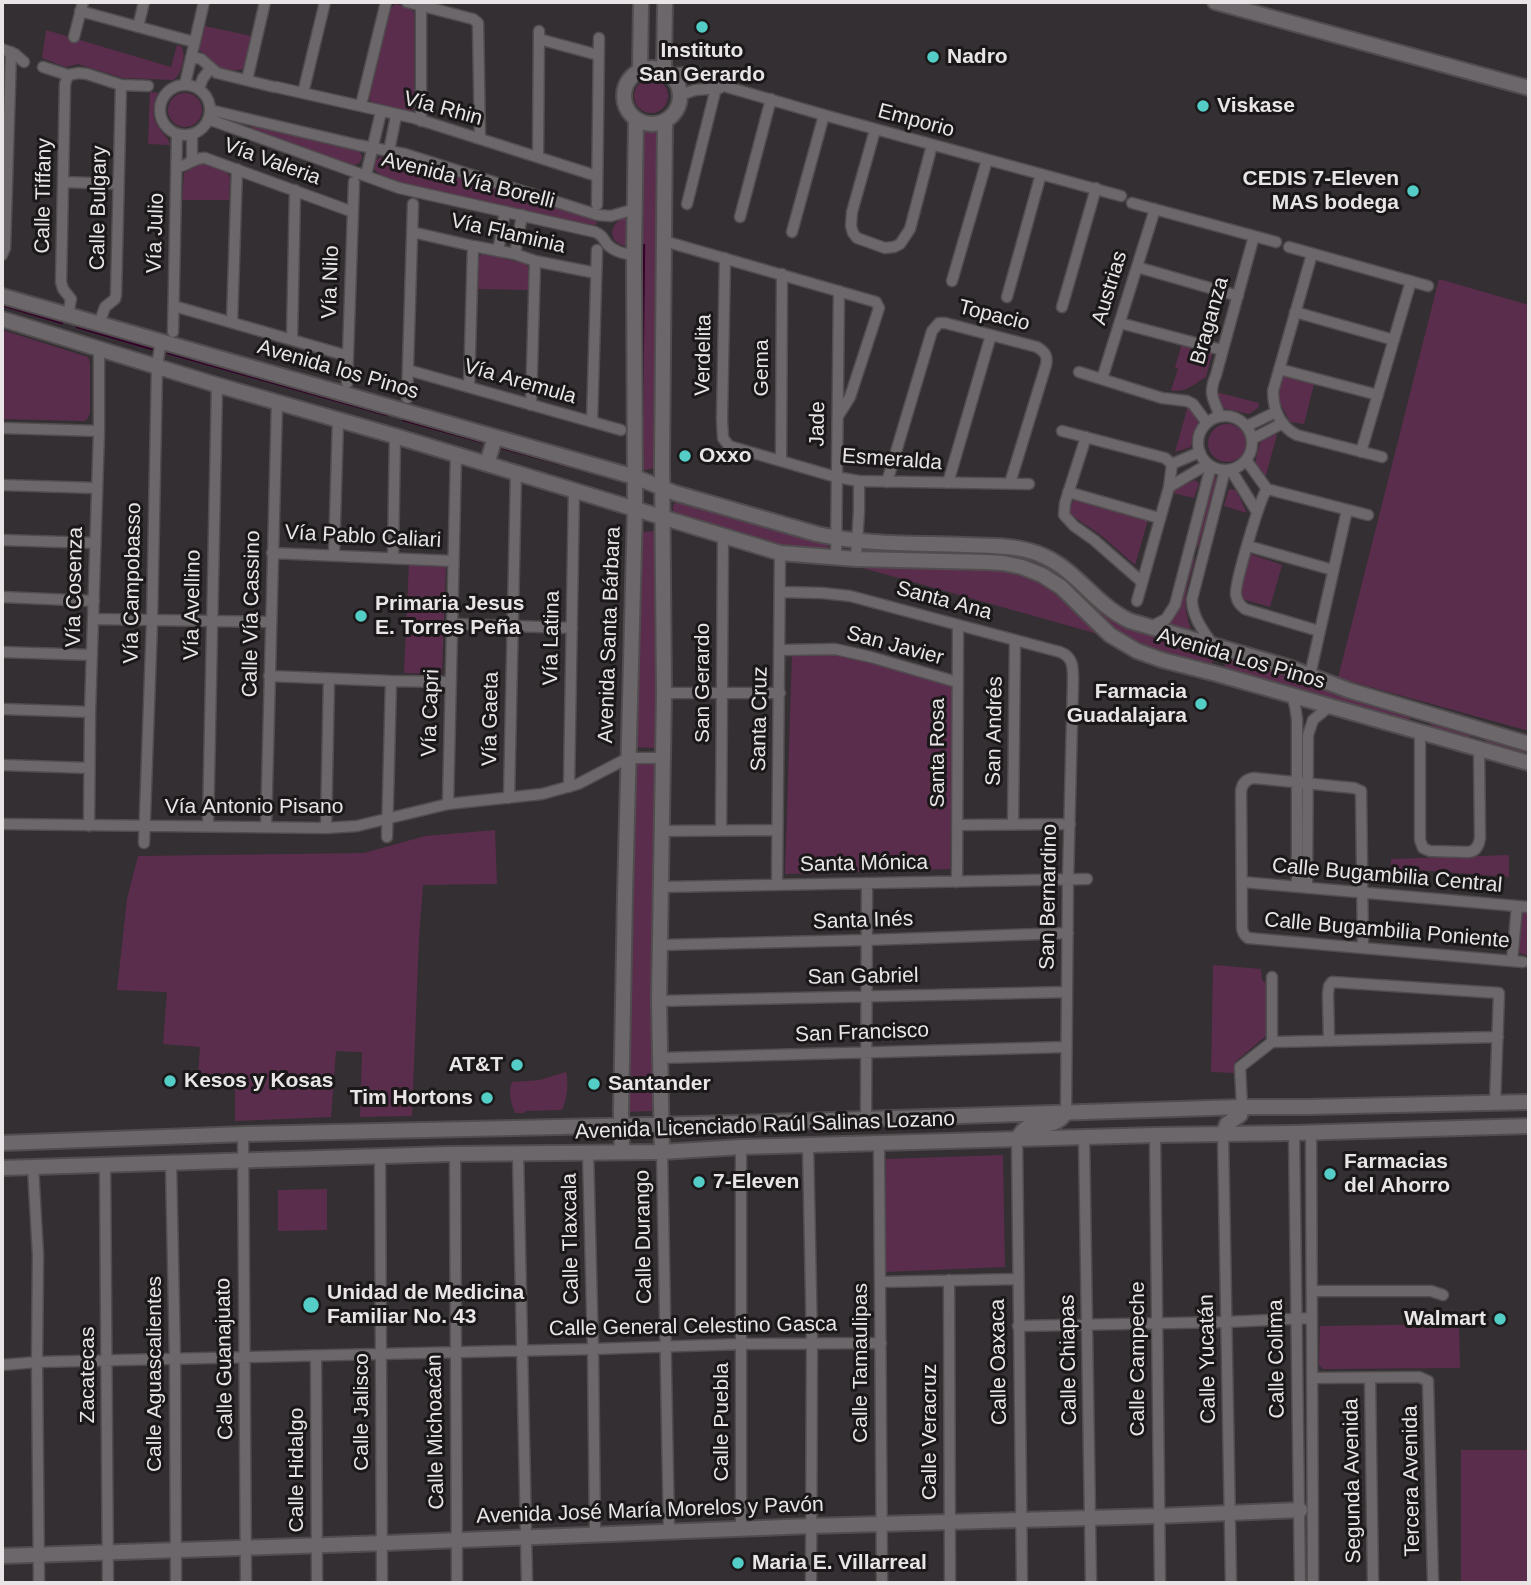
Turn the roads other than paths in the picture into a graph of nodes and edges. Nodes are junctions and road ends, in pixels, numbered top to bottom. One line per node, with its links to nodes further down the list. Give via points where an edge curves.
1 (144, 2): 12 (street)
2 (204, 2): 15 (street)
3 (265, 2): 25 (street)
4 (325, 2): 32 (street)
5 (386, 2): 35 (street)
6 (407, 2): 10 (street)
7 (641, 2): 22 (street)
8 (665, 2): 23 (street)
9 (1216, 2): 31 (street)
10 (421, 6): 42 (street); 48 (street, via 479,26)
11 (81, 7): 12 (street); 13 (street)
12 (138, 27): 15 (street)
13 (74, 37)
14 (598, 38): 17 (street)
15 (194, 42): 18 (street)
16 (7, 51): 19 (street); 89 (street)
17 (598, 55): 52 (street, via 539,35); 59 (street)
18 (191, 57): 21 (street, Vía Rhin); 26 (street)
19 (24, 62)
20 (43, 67): 24 (street)
21 (211, 69): 25 (street, Vía Rhin); 30 (street)
22 (640, 71): 23 (street); 41 (street, via 629,81 625,97)
23 (667, 73): 28 (street, Emporio, via 696,72); 33 (street)
24 (68, 75): 27 (street, via 87,74); 60 (street, Calle Tiffany)
25 (247, 80): 32 (street, Vía Rhin)
26 (185, 84): 30 (street); 46 (street, via 164,95 160,110 165,125)
27 (121, 85): 29 (street); 62 (street, Calle Bulgary)
28 (717, 85): 33 (street, Emporio); 34 (street, Emporio); 68 (street)
29 (148, 86)
30 (199, 88): 37 (street, via 209,102)
31 (1529, 88)
32 (303, 93): 35 (street, Vía Rhin)
33 (680, 95): 43 (street, via 675,113)
34 (771, 99): 40 (street, Emporio); 76 (street)
35 (360, 105): 36 (street, Vía Rhin)
36 (381, 112): 39 (street, Vía Rhin); 50 (street)
37 (209, 115): 38 (street, Avenida Vía Borelli); 44 (street, Avenida Vía Borelli); 47 (street)
38 (235, 116): 44 (street); 50 (street, Avenida Vía Borelli)
39 (396, 116): 42 (street, Vía Rhin); 51 (street)
40 (824, 116): 45 (street, Emporio); 78 (street)
41 (636, 119): 43 (street, via 650,124); 70 (street, Avenida Santa Bárbara)
42 (421, 121): 48 (street, Vía Rhin)
43 (665, 121): 81 (street)
44 (232, 127): 58 (street, Avenida Vía Borelli)
45 (875, 130): 49 (street, Emporio); 49 (street, via 851,226 857,238 885,247 900,244 909,229)
46 (177, 134): 47 (street); 55 (street, Vía Julio)
47 (192, 134): 54 (street)
48 (480, 139): 52 (street, Vía Rhin)
49 (932, 145): 53 (street, Emporio)
50 (373, 148): 51 (street, Avenida Vía Borelli); 58 (street)
51 (388, 151): 75 (street, Avenida Vía Borelli)
52 (538, 157): 59 (street, Vía Rhin)
53 (987, 160): 57 (street, Emporio); 96 (street)
54 (192, 161): 55 (street, Vía Valeria); 56 (street, Vía Valeria, via 205,158)
55 (177, 167): 103 (street, Vía Julio)
56 (237, 169): 64 (street, Vía Valeria); 108 (street)
57 (1041, 174): 63 (street, Emporio); 102 (street)
58 (366, 175): 73 (street, Avenida Vía Borelli, via 399,188)
59 (597, 176): 69 (street)
60 (63, 182): 62 (street); 106 (street, Calle Tiffany, via 61,282 71,299)
61 (354, 182): 72 (street, Vía Nilo)
62 (118, 184): 110 (street, Calle Bulgary, via 117,295 105,307)
63 (1096, 188): 65 (street, Emporio); 104 (street)
64 (295, 190): 72 (street, Vía Valeria); 114 (street)
65 (1121, 195)
66 (1132, 203): 71 (street)
67 (413, 204): 77 (street)
68 (687, 204)
69 (597, 205)
70 (635, 209): 75 (street); 90 (street, Avenida Santa Bárbara)
71 (1155, 209): 80 (street); 93 (street, Austrias)
72 (353, 212): 118 (street, Vía Nilo)
73 (505, 212): 74 (street, Avenida Vía Borelli); 86 (street)
74 (522, 215): 79 (street, Avenida Vía Borelli); 87 (street)
75 (605, 217): 79 (street)
76 (740, 217)
77 (412, 232): 83 (street, Vía Flaminia); 121 (street)
78 (792, 232)
79 (600, 234): 90 (street, Avenida Vía Borelli, via 616,251)
80 (1254, 236): 82 (street); 101 (street, Braganza)
81 (664, 241): 91 (street); 155 (street)
82 (1276, 242)
83 (473, 246): 86 (street, Vía Flaminia); 126 (street)
84 (1289, 247): 88 (street)
85 (597, 250): 94 (street)
86 (498, 251): 87 (street, Vía Flaminia)
87 (515, 254): 92 (street, Vía Flaminia)
88 (1312, 254): 97 (street); 105 (street)
89 (2, 255)
90 (634, 255): 159 (street, Avenida Santa Bárbara)
91 (725, 258): 95 (street); 147 (street, Verdelita, via 722,429 726,443)
92 (535, 261): 94 (street, Vía Flaminia); 130 (street)
93 (1137, 267): 101 (street); 109 (street, Austrias)
94 (596, 273): 135 (street)
95 (782, 274): 99 (street); 153 (street, Gema)
96 (952, 281)
97 (1411, 281): 98 (street); 115 (street)
98 (1429, 286)
99 (839, 290): 132 (street, Jade); 132 (street, via 876,302 879,308 850,397)
100 (2, 296): 106 (street, Avenida los Pinos)
101 (1238, 296): 117 (street, Braganza)
102 (1007, 297)
103 (174, 306): 108 (street); 112 (street, Vía Julio)
104 (1062, 307)
105 (1295, 313): 115 (street); 120 (street)
106 (70, 316): 110 (street, Avenida los Pinos); 113 (street)
107 (2, 319): 113 (street)
108 (232, 322): 114 (street)
109 (1120, 323): 117 (street); 123 (street, Austrias)
110 (99, 324): 112 (street, Avenida los Pinos)
111 (991, 335): 163 (street, Topacio, via 945,323 936,326); 164 (street); 165 (street, Topacio, via 1037,347 1047,356)
112 (167, 337): 119 (street, Vía Campobasso); 129 (street, Avenida los Pinos)
113 (65, 339): 116 (street)
114 (292, 340): 118 (street)
115 (1394, 340): 127 (street)
116 (99, 349): 119 (street); 142 (street, Vía Cosenza)
117 (1222, 350): 133 (street, Braganza, via 1210,391)
118 (348, 356): 124 (street, Vía Nilo)
119 (157, 366): 125 (street); 202 (street, Vía Campobasso)
120 (1279, 369): 127 (street); 131 (street, via 1273,391)
121 (408, 370): 126 (street, Vía Aremula); 129 (street)
122 (1079, 372): 123 (street)
123 (1102, 379): 136 (street, via 1193,404)
124 (347, 383)
125 (217, 384): 128 (street); 203 (street, Vía Avellino)
126 (470, 387): 130 (street, Vía Aremula)
127 (1378, 395): 149 (street)
128 (277, 402): 134 (street); 186 (street, Calle Vía Cassino)
129 (402, 403): 143 (street); 144 (street, Avenida los Pinos)
130 (531, 405): 135 (street, Vía Aremula)
131 (1276, 412): 137 (street); 138 (street)
132 (838, 416): 161 (street, Jade)
133 (1220, 416): 136 (street); 138 (street, via 1239,419)
134 (338, 420): 143 (street); 188 (street)
135 (592, 422): 140 (street, Vía Aremula)
136 (1207, 423): 148 (street, via 1199,436)
137 (1283, 423): 146 (street); 149 (street, via 1297,435)
138 (1247, 426): 146 (street)
139 (2, 428): 142 (street)
140 (621, 430)
141 (1062, 430): 145 (street)
142 (99, 431): 169 (street, Vía Cosenza)
143 (393, 435): 150 (street); 191 (street)
144 (495, 436): 154 (street); 159 (street, Avenida los Pinos)
145 (1086, 438): 156 (street, via 1166,458); 173 (street)
146 (1252, 439): 152 (street)
147 (734, 449): 153 (street, Esmeralda)
148 (1200, 452): 156 (street); 157 (street)
149 (1361, 452): 151 (street)
150 (456, 454): 154 (street); 194 (street, Vía Capri)
151 (1382, 457)
152 (1246, 460): 158 (street); 171 (street)
153 (781, 461): 161 (street, Esmeralda)
154 (487, 464): 160 (street)
155 (662, 464): 159 (street, via 648,473); 170 (street)
156 (1172, 464): 168 (street)
157 (1209, 465): 158 (street); 168 (street); 189 (street)
158 (1228, 470): 176 (street); 190 (street)
159 (635, 471): 170 (street, Avenida los Pinos); 174 (street, Avenida Santa Bárbara)
160 (516, 473): 172 (street); 207 (street, Vía Gaeta)
161 (836, 477): 162 (street, Esmeralda); 181 (street, Jade)
162 (859, 481): 163 (street, Esmeralda); 183 (street)
163 (887, 482): 164 (street, Esmeralda)
164 (948, 483): 165 (street, Esmeralda)
165 (1010, 483): 166 (street, Esmeralda)
166 (1029, 484)
167 (2, 485): 169 (street)
168 (1169, 486): 179 (street)
169 (96, 488): 184 (street, Vía Cosenza)
170 (662, 488): 178 (street); 181 (street, Avenida Los Pinos)
171 (1267, 489): 175 (street); 176 (street)
172 (574, 490): 174 (street); 208 (street, Vía Latina)
173 (1068, 492): 179 (street); 196 (street, via 1063,510 1067,520)
174 (635, 508): 178 (street, Avenida Los Pinos); 236 (street, Avenida Santa Bárbara)
175 (1348, 510): 177 (street); 195 (street)
176 (1257, 512): 185 (street)
177 (1368, 515)
178 (662, 517): 180 (street, Avenida Los Pinos); 226 (street)
179 (1159, 518): 196 (street)
180 (723, 537): 187 (street, Avenida Los Pinos); 224 (street, San Gerardo)
181 (836, 538): 183 (street, Avenida Los Pinos); 192 (street, Jade)
182 (2, 540): 184 (street)
183 (857, 541): 193 (street); 209 (street, Avenida Los Pinos, via 1031,551 1063,566 1119,615)
184 (94, 543): 199 (street, Vía Cosenza)
185 (1248, 546): 195 (street); 210 (street, via 1235,593 1239,605)
186 (272, 553): 188 (street, Vía Pablo Caliari); 204 (street, Calle Vía Cassino)
187 (780, 553): 192 (street, Avenida Los Pinos); 197 (street, Santa Cruz)
188 (334, 554): 191 (street, Vía Pablo Caliari)
189 (1189, 554): 190 (street); 209 (street, via 1174,608)
190 (1202, 557): 212 (street, via 1192,606 1198,622)
191 (393, 558): 194 (street, Vía Pablo Caliari)
192 (836, 558): 193 (street, Avenida Los Pinos)
193 (856, 559): 216 (street, Avenida Los Pinos, via 1022,567 1061,587 1110,635 1137,651)
194 (453, 561): 205 (street, Vía Capri)
195 (1333, 570): 210 (street)
196 (1142, 582): 200 (street)
197 (780, 592): 206 (street, Santa Ana, via 850,596); 213 (street, Santa Cruz)
198 (2, 597): 199 (street)
199 (94, 601): 201 (street, Vía Cosenza)
200 (1137, 601)
201 (94, 619): 202 (street); 215 (street, Vía Cosenza)
202 (152, 621): 203 (street); 251 (street, Vía Campobasso)
203 (212, 621): 204 (street); 252 (street, Vía Avellino)
204 (271, 622): 218 (street, Calle Vía Cassino)
205 (453, 624): 207 (street); 221 (street, Vía Capri)
206 (958, 625): 211 (street, Santa Ana); 222 (street, Santa Rosa)
207 (513, 627): 208 (street); 243 (street, Vía Gaeta)
208 (572, 628): 242 (street, Vía Latina)
209 (1150, 628): 212 (street, Avenida Los Pinos)
210 (1320, 631): 217 (street)
211 (1015, 640): 223 (street, Santa Ana, via 1066,654 1073,664); 247 (street, San Andrés)
212 (1218, 646): 216 (street); 217 (street, Avenida Los Pinos)
213 (780, 650): 222 (street, San Javier, via 851,652); 225 (street, Santa Cruz)
214 (2, 652): 215 (street)
215 (92, 655): 230 (street, Vía Cosenza)
216 (1217, 674): 227 (street, Avenida Los Pinos)
217 (1310, 675): 231 (street, Avenida Los Pinos)
218 (269, 676): 219 (street); 253 (street, Calle Vía Cassino)
219 (329, 679): 220 (street); 254 (street)
220 (391, 681): 221 (street); 245 (street)
221 (451, 682): 244 (street, Vía Capri)
222 (957, 682): 250 (street, Santa Rosa)
223 (1073, 682): 248 (street, San Bernardino)
224 (722, 692): 225 (street); 226 (street); 255 (street, San Gerardo)
225 (780, 692): 256 (street, Santa Cruz)
226 (664, 694): 237 (street)
227 (1292, 695): 228 (street, Avenida Los Pinos); 241 (street)
228 (1329, 706): 233 (street, Avenida Los Pinos); 241 (street, via 1310,728)
229 (2, 709): 230 (street)
230 (90, 712): 240 (street, Vía Cosenza)
231 (1420, 712): 232 (street, Avenida Los Pinos); 233 (street)
232 (1479, 730): 234 (street, Avenida Los Pinos); 235 (street)
233 (1420, 732): 235 (street, Avenida Los Pinos); 235 (street, via 1420,840 1430,851 1469,852 1478,845)
234 (1529, 744)
235 (1479, 748): 238 (street, Avenida Los Pinos)
236 (628, 758): 237 (street, Vía Antonio Pisano); 242 (street, Vía Antonio Pisano); 293 (street, Avenida Santa Bárbara)
237 (663, 758): 257 (street)
238 (1529, 763)
239 (2, 765): 240 (street)
240 (89, 768): 249 (street, Vía Cosenza)
241 (1302, 783): 263 (street, via 1254,778 1242,785); 267 (street); 268 (street, via 1357,789 1363,795)
242 (569, 787): 243 (street, Vía Antonio Pisano)
243 (509, 797): 244 (street, Vía Antonio Pisano)
244 (448, 804): 245 (street, Vía Antonio Pisano)
245 (388, 817): 254 (street, Vía Antonio Pisano); 258 (street)
246 (2, 824): 249 (street, Vía Antonio Pisano)
247 (1013, 824): 248 (street); 250 (street)
248 (1070, 824): 260 (street, San Bernardino)
249 (89, 825): 251 (street, Vía Antonio Pisano)
250 (957, 825): 262 (street, Santa Rosa)
251 (146, 826): 252 (street, Vía Antonio Pisano); 259 (street, Vía Campobasso)
252 (208, 826): 253 (street, Vía Antonio Pisano)
253 (266, 827): 254 (street, Vía Antonio Pisano)
254 (326, 828)
255 (721, 830): 256 (street); 257 (street)
256 (777, 830): 265 (street, Santa Cruz)
257 (661, 831): 266 (street)
258 (387, 837)
259 (144, 843)
260 (1068, 879): 261 (street, Santa Mónica); 262 (street, Santa Mónica); 270 (street, San Bernardino)
261 (1087, 879)
262 (957, 882): 264 (street, Santa Mónica)
263 (1242, 882): 267 (street, Calle Bugambilia Central); 273 (street, Calle Bugambilia Poniente, via 1242,930 1248,938)
264 (867, 883): 265 (street, Santa Mónica); 271 (street)
265 (777, 885): 266 (street, Santa Mónica)
266 (661, 887): 272 (street)
267 (1302, 887): 268 (street, Calle Bugambilia Central)
268 (1363, 893): 269 (street, Calle Bugambilia Central); 273 (street)
269 (1523, 907): 274 (street)
270 (1068, 933): 271 (street, Santa Inés); 277 (street, San Bernardino)
271 (867, 940): 272 (street, Santa Inés); 278 (street)
272 (660, 944): 279 (street)
273 (1363, 948): 274 (street, Calle Bugambilia Poniente)
274 (1512, 961): 275 (street, Calle Bugambilia Poniente)
275 (1523, 962)
276 (1272, 977): 282 (street)
277 (1068, 992): 278 (street, San Gabriel); 283 (street, San Bernardino)
278 (867, 996): 279 (street, San Gabriel); 284 (street)
279 (659, 1002): 285 (street)
280 (1498, 1037): 281 (street); 281 (street, via 1499,993 1335,981 1328,994); 286 (street)
281 (1329, 1041): 282 (street)
282 (1272, 1042): 288 (street, via 1240,1067)
283 (1066, 1047): 284 (street, San Francisco); 290 (street, San Bernardino)
284 (866, 1052): 285 (street, San Francisco); 291 (street)
285 (660, 1058): 292 (street)
286 (1488, 1102): 287 (street, Avenida Licenciado Raúl Salinas Lozano); 288 (street, Avenida Licenciado Raúl Salinas Lozano); 295 (street, via 1475,1108 1474,1117)
287 (1529, 1102)
288 (1241, 1107): 289 (street, Avenida Licenciado Raúl Salinas Lozano); 296 (street, via 1240,1115)
289 (1192, 1108): 290 (street, Avenida Licenciado Raúl Salinas Lozano); 300 (street, via 1187,1124)
290 (1066, 1112): 291 (street, Avenida Licenciado Raúl Salinas Lozano); 302 (street, via 1060,1121 1024,1128)
291 (866, 1119): 292 (street, Avenida Licenciado Raúl Salinas Lozano)
292 (662, 1125): 293 (street, Avenida Licenciado Raúl Salinas Lozano); 308 (street)
293 (622, 1126): 299 (street, Avenida Licenciado Raúl Salinas Lozano); 307 (street, Avenida Santa Bárbara)
294 (1529, 1126): 295 (street, Avenida Licenciado Raúl Salinas Lozano)
295 (1487, 1128): 298 (street, Avenida Licenciado Raúl Salinas Lozano)
296 (1223, 1133): 297 (street, Avenida Licenciado Raúl Salinas Lozano); 300 (street, Avenida Licenciado Raúl Salinas Lozano); 325 (street, Calle Yucatán)
297 (1294, 1133): 298 (street, Avenida Licenciado Raúl Salinas Lozano); 323 (street, Calle Colima)
298 (1311, 1133): 321 (street)
299 (243, 1134): 303 (street, Avenida Licenciado Raúl Salinas Lozano); 313 (street, Calle Guanajuato)
300 (1155, 1135): 301 (street, Avenida Licenciado Raúl Salinas Lozano); 326 (street, Calle Campeche)
301 (1084, 1137): 302 (street, Avenida Licenciado Raúl Salinas Lozano); 327 (street, Calle Chiapas)
302 (1017, 1140): 304 (street, Avenida Licenciado Raúl Salinas Lozano); 318 (street, Calle Oaxaca)
303 (2, 1143)
304 (880, 1143): 305 (street, Avenida Licenciado Raúl Salinas Lozano); 320 (street, Calle Tamaulipas)
305 (808, 1146): 306 (street, Avenida Licenciado Raúl Salinas Lozano); 329 (street)
306 (741, 1147): 308 (street, Avenida Licenciado Raúl Salinas Lozano); 331 (street, Calle Puebla)
307 (622, 1152): 308 (street, Avenida Licenciado Raúl Salinas Lozano); 310 (street, Avenida Licenciado Raúl Salinas Lozano)
308 (662, 1152): 332 (street, Calle Durango)
309 (518, 1153): 310 (street, Avenida Licenciado Raúl Salinas Lozano); 311 (street, Avenida Licenciado Raúl Salinas Lozano); 334 (street)
310 (589, 1153): 333 (street, Calle Tlaxcala)
311 (455, 1154): 312 (street, Avenida Licenciado Raúl Salinas Lozano); 335 (street, Calle Michoacán)
312 (380, 1157): 313 (street, Avenida Licenciado Raúl Salinas Lozano); 336 (street, Calle Jalisco)
313 (242, 1162): 314 (street, Avenida Licenciado Raúl Salinas Lozano); 338 (street, Calle Guanajuato)
314 (171, 1164): 315 (street, Avenida Licenciado Raúl Salinas Lozano); 339 (street, Calle Aguascalientes)
315 (105, 1166): 316 (street, Avenida Licenciado Raúl Salinas Lozano); 340 (street, Zacatecas)
316 (33, 1167): 317 (street, Avenida Licenciado Raúl Salinas Lozano); 341 (street)
317 (2, 1168)
318 (1017, 1279): 319 (street); 328 (street, Calle Oaxaca)
319 (948, 1280): 320 (street); 350 (street, Calle Veracruz)
320 (880, 1282): 330 (street, Calle Tamaulipas)
321 (1311, 1291): 322 (street, via 1434,1291); 324 (street)
322 (1443, 1295)
323 (1295, 1318): 324 (street); 325 (street); 345 (street, Calle Colima)
324 (1312, 1318): 343 (street)
325 (1226, 1322): 326 (street); 346 (street, Calle Yucatán)
326 (1158, 1324): 327 (street); 347 (street, Calle Campeche)
327 (1088, 1325): 328 (street); 348 (street, Calle Chiapas)
328 (1018, 1326): 349 (street, Calle Oaxaca)
329 (812, 1343): 330 (street, Calle General Celestino Gasca); 331 (street, Calle General Celestino Gasca); 352 (street)
330 (881, 1343): 351 (street, Calle Tamaulipas)
331 (742, 1344): 332 (street, Calle General Celestino Gasca); 353 (street, Calle Puebla)
332 (665, 1346): 333 (street, Calle General Celestino Gasca); 354 (street, Calle Durango)
333 (593, 1349): 334 (street, Calle General Celestino Gasca); 355 (street, Calle Tlaxcala)
334 (523, 1350): 335 (street, Calle General Celestino Gasca); 356 (street)
335 (454, 1352): 336 (street, Calle General Celestino Gasca); 357 (street, Calle Michoacán)
336 (381, 1354): 337 (street, Calle General Celestino Gasca); 358 (street, Calle Jalisco)
337 (316, 1356): 338 (street, Calle General Celestino Gasca); 359 (street, Calle Hidalgo)
338 (245, 1358): 339 (street, Calle General Celestino Gasca); 360 (street, Calle Guanajuato)
339 (175, 1360): 340 (street, Calle General Celestino Gasca); 361 (street, Calle Aguascalientes)
340 (107, 1361): 341 (street, Calle General Celestino Gasca); 362 (street, Zacatecas)
341 (37, 1362): 342 (street, Calle General Celestino Gasca); 363 (street)
342 (2, 1365)
343 (1312, 1378): 344 (street); 381 (street)
344 (1370, 1378): 382 (street, Segunda Avenida); 383 (street, Tercera Avenida, via 1428,1381)
345 (1300, 1510): 346 (street, Avenida José María Morelos y Pavón); 380 (street, Calle Colima)
346 (1230, 1513): 347 (street, Avenida José María Morelos y Pavón); 379 (street, Calle Yucatán)
347 (1158, 1516): 348 (street, Avenida José María Morelos y Pavón); 378 (street, Calle Campeche)
348 (1090, 1517): 349 (street, Avenida José María Morelos y Pavón); 377 (street, Calle Chiapas)
349 (1021, 1520): 350 (street, Avenida José María Morelos y Pavón); 376 (street, Calle Oaxaca)
350 (950, 1522): 351 (street, Avenida José María Morelos y Pavón); 375 (street, Calle Veracruz)
351 (881, 1523): 352 (street, Avenida José María Morelos y Pavón); 374 (street, Calle Tamaulipas)
352 (810, 1525): 353 (street, Avenida José María Morelos y Pavón); 373 (street)
353 (741, 1528): 354 (street, Avenida José María Morelos y Pavón)
354 (669, 1532): 355 (street, Avenida José María Morelos y Pavón)
355 (595, 1534): 356 (street, Avenida José María Morelos y Pavón)
356 (526, 1537): 357 (street, Avenida José María Morelos y Pavón); 372 (street)
357 (457, 1540): 358 (street, Avenida José María Morelos y Pavón); 371 (street, Calle Michoacán)
358 (382, 1543): 359 (street, Avenida José María Morelos y Pavón); 370 (street, Calle Jalisco)
359 (316, 1545): 360 (street, Avenida José María Morelos y Pavón); 369 (street, Calle Hidalgo)
360 (246, 1547): 361 (street, Avenida José María Morelos y Pavón); 368 (street, Calle Guanajuato)
361 (175, 1549): 362 (street, Avenida José María Morelos y Pavón); 367 (street, Calle Aguascalientes)
362 (108, 1552): 363 (street, Avenida José María Morelos y Pavón); 366 (street, Zacatecas)
363 (39, 1554): 364 (street, Avenida José María Morelos y Pavón); 365 (street)
364 (2, 1556)
365 (39, 1583)
366 (108, 1583)
367 (176, 1583)
368 (246, 1583)
369 (317, 1583)
370 (382, 1583)
371 (457, 1583)
372 (527, 1583)
373 (811, 1583)
374 (882, 1583)
375 (950, 1583)
376 (1022, 1583)
377 (1091, 1583)
378 (1160, 1583)
379 (1231, 1583)
380 (1300, 1583)
381 (1313, 1583)
382 (1373, 1583)
383 (1433, 1583)

